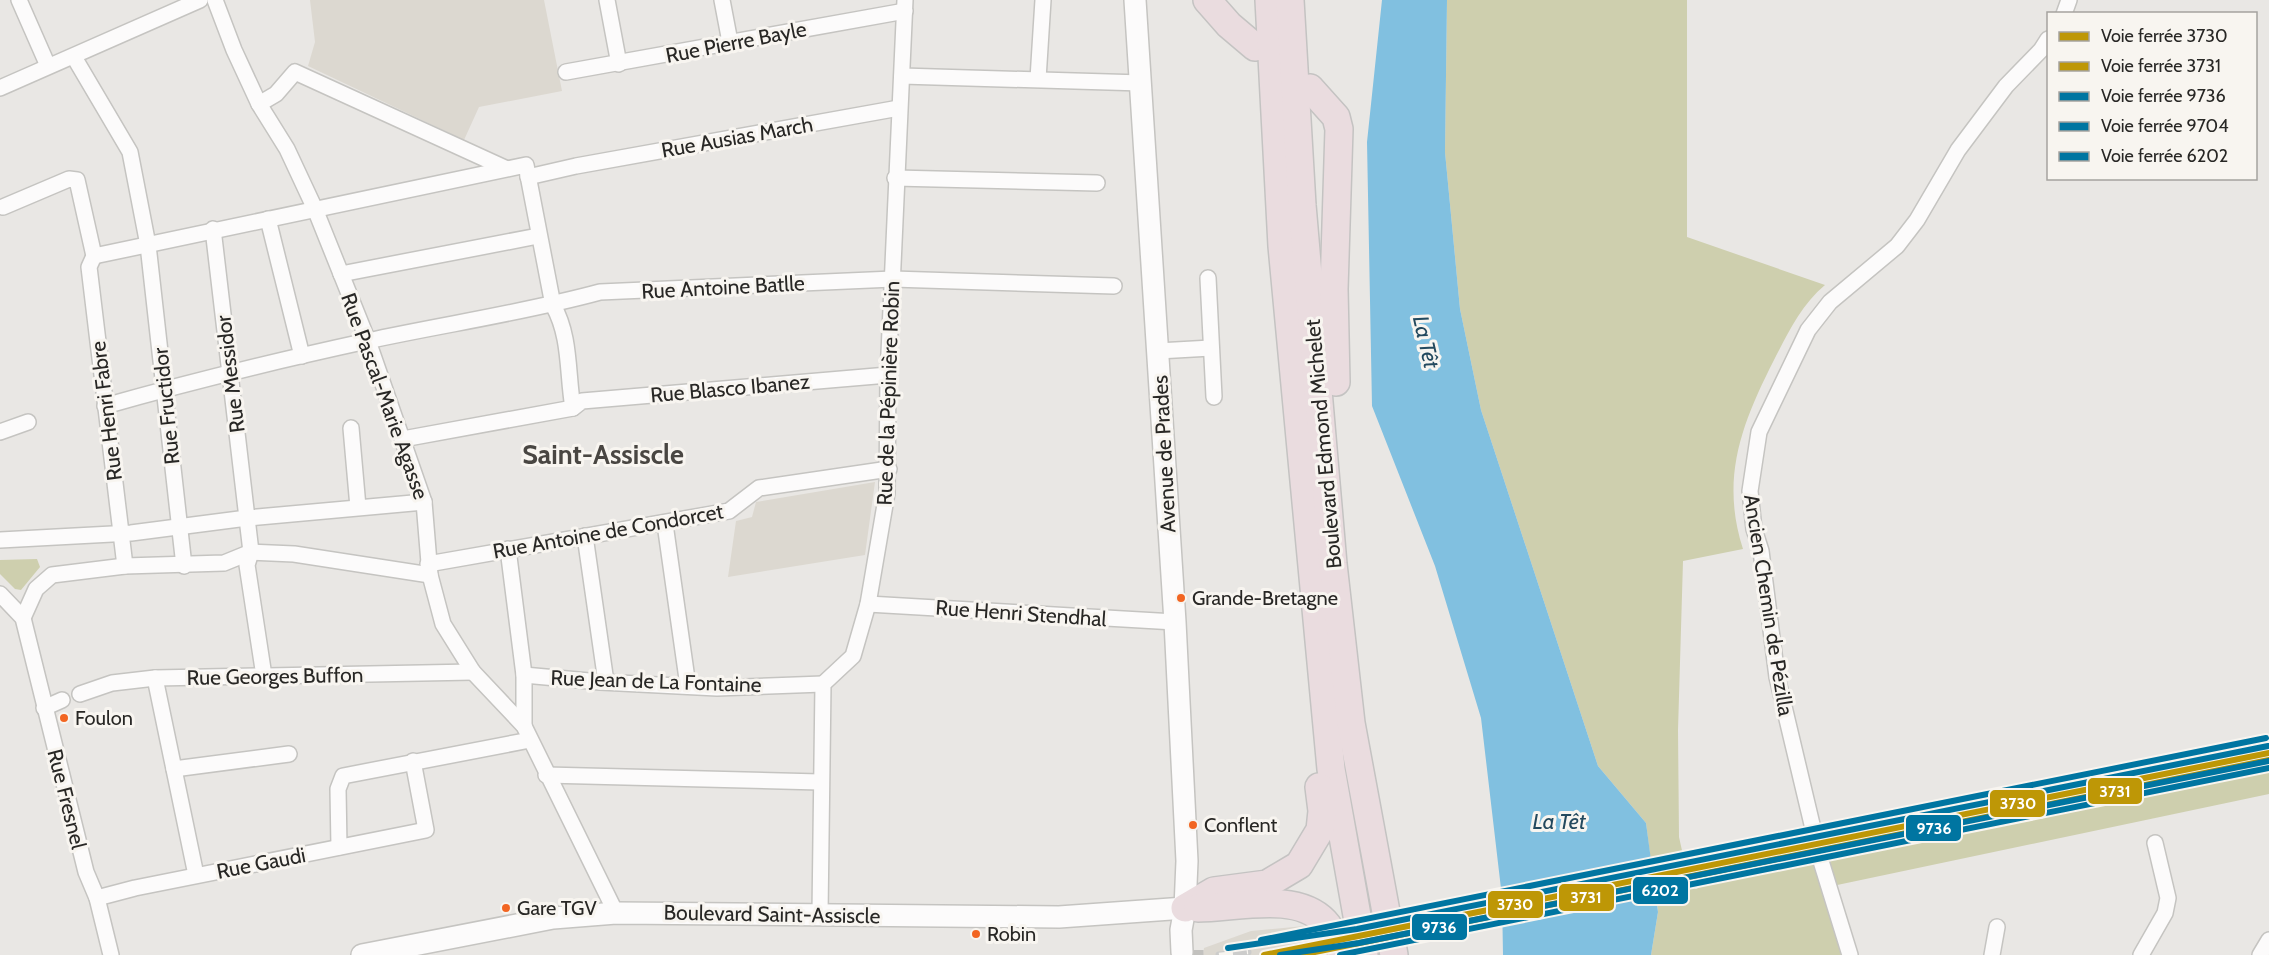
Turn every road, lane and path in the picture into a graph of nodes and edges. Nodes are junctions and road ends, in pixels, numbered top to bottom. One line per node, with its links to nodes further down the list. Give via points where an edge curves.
1 (19, 0): 17 (street)
2 (200, 0): 15 (street)
3 (215, 0): 24 (street, Rue Pascal-Marie Agasse)
4 (607, 0): 16 (street)
5 (722, 0): 13 (street)
6 (1043, 0): 20 (street)
7 (1135, 0): 21 (main road, Avenue de Prades)
8 (1207, 0): 14 (highway)
9 (1269, 0): 36 (highway, Boulevard Edmond Michelet)
10 (1290, 0): 45 (highway, Boulevard Edmond Michelet, via 1302,205)
11 (905, 6): 13 (street, Rue Pierre Bayle); 19 (street, Rue de la Pépinière Robin)
12 (2047, 41): 92 (street, Ancien Chemin de Pézilla, via 2006,86 1958,150 1897,246 1830,303 1808,330 1759,432 1750,491 1754,530 1761,551 1777,677)
13 (730, 42): 16 (street, Rue Pierre Bayle)
14 (1255, 47)
15 (74, 57): 17 (street); 35 (street, Rue Fructidor, via 130,152)
16 (619, 64): 18 (street, Rue Pierre Bayle)
17 (48, 66): 22 (street)
18 (566, 72)
19 (902, 76): 20 (street); 25 (street, Rue de la Pépinière Robin)
20 (1038, 79): 21 (street)
21 (1142, 83): 46 (main road, Avenue de Prades)
22 (0, 88)
23 (1310, 88): 45 (highway, via 1336,117 1339,129)
24 (259, 104): 26 (street, via 276,94 295,72); 31 (street, Rue Pascal-Marie Agasse, via 287,149)
25 (899, 108): 27 (street, Rue Ausias March); 28 (street, Rue de la Pépinière Robin)
26 (506, 168): 27 (street, via 526,165); 31 (street)
27 (528, 177): 34 (street)
28 (895, 178): 29 (street); 40 (street, Rue de la Pépinière Robin)
29 (1097, 183)
30 (3, 207): 37 (street, Rue Henri Fabre, via 77,180)
31 (315, 209): 32 (street); 38 (street, Rue Pascal-Marie Agasse)
32 (268, 219): 33 (street); 47 (street)
33 (213, 229): 35 (street); 48 (street, Rue Messidor)
34 (538, 236): 38 (street); 42 (street)
35 (148, 245): 37 (street); 50 (street, Rue Fructidor)
36 (1282, 246): 98 (highway, via 1274,297 1294,556 1322,811 1320,830 1299,865 1286,874 1267,884 1214,891); 107 (highway, Boulevard Edmond Michelet, via 1331,769)
37 (94, 256): 52 (street, Rue Henri Fabre, via 89,267)
38 (341, 274): 43 (street, Rue Pascal-Marie Agasse)
39 (1208, 278): 44 (street)
40 (893, 279): 41 (street, Rue Antoine Batlle); 42 (street, Rue Antoine Batlle, via 600,292); 49 (street, Rue de la Pépinière Robin)
41 (1114, 286)
42 (554, 305): 43 (street, Rue Antoine Batlle); 53 (street, via 571,367 568,378)
43 (368, 341): 47 (street, Rue Antoine Batlle); 57 (street, Rue Pascal-Marie Agasse)
44 (1211, 348): 46 (street); 51 (street)
45 (1325, 348): 108 (highway, via 1354,653)
46 (1158, 351): 75 (main road, Avenue de Prades)
47 (302, 357): 48 (street, Rue Antoine Batlle)
48 (231, 374): 50 (street, Rue Antoine Batlle); 61 (street, Rue Messidor)
49 (888, 375): 53 (street, Rue Blasco Ibanez, via 615,397 582,401); 58 (street, Rue de la Pépinière Robin)
50 (164, 389): 52 (street, Rue Antoine Batlle); 63 (street, Rue Fructidor)
51 (1214, 397)
52 (105, 406): 64 (street, Rue Henri Fabre)
53 (573, 408): 57 (street, Rue Blasco Ibanez)
54 (28, 422): 56 (street)
55 (351, 428): 60 (street)
56 (0, 432)
57 (403, 439): 59 (street, Rue Pascal-Marie Agasse)
58 (889, 469): 62 (street, Rue Antoine de Condorcet, via 759,488 729,511); 73 (street, Rue de la Pépinière Robin)
59 (424, 502): 60 (street); 71 (street, Rue Pascal-Marie Agasse)
60 (358, 507): 61 (street)
61 (247, 518): 63 (street); 68 (street, Rue Messidor)
62 (665, 524): 65 (street, Rue Antoine de Condorcet); 82 (street)
63 (178, 527): 64 (street); 69 (street, Rue Fructidor)
64 (121, 534): 66 (street); 70 (street, Rue Henri Fabre)
65 (585, 536): 67 (street, Rue Antoine de Condorcet); 80 (street)
66 (0, 540)
67 (508, 549): 71 (street, Rue Antoine de Condorcet); 77 (street)
68 (251, 552): 69 (street, via 224,563); 71 (street, Rue Antoine de Condorcet); 78 (street, Rue Messidor, via 247,565)
69 (183, 566): 70 (street)
70 (125, 567): 74 (street, via 52,575 36,588)
71 (429, 570): 76 (street, Rue Pascal-Marie Agasse, via 443,624)
72 (0, 594): 74 (street)
73 (868, 604): 75 (street, Rue Henri Stendhal); 81 (street, Rue de la Pépinière Robin, via 853,656)
74 (23, 618): 85 (street, Rue Fresnel)
75 (1175, 622): 98 (main road, Avenue de Prades, via 1187,861)
76 (473, 672): 78 (street, Rue Georges Buffon); 86 (street, Rue Pascal-Marie Agasse)
77 (524, 675): 80 (street, Rue Jean de La Fontaine); 86 (street)
78 (264, 676): 79 (street, Rue Georges Buffon)
79 (155, 678): 83 (street, Rue Georges Buffon, via 112,683); 89 (street)
80 (606, 682): 82 (street, Rue Jean de La Fontaine)
81 (823, 684): 82 (street, Rue Jean de La Fontaine); 91 (street)
82 (688, 686)
83 (80, 694)
84 (62, 700): 85 (street)
85 (44, 708): 97 (street, Rue Fresnel, via 86,872)
86 (527, 733): 88 (street); 90 (street, Rue Pascal-Marie Agasse)
87 (289, 754): 89 (street)
88 (413, 761): 94 (street, via 348,773 340,780); 94 (street, Rue Gaudi, via 426,830)
89 (174, 769): 96 (street)
90 (546, 775): 91 (street); 99 (street, Rue Pascal-Marie Agasse)
91 (820, 782): 100 (street)
92 (1815, 837)
93 (2155, 843): 111 (street, via 2168,898 2165,912)
94 (339, 847): 96 (street, Rue Gaudi)
95 (1820, 858): 109 (street)
96 (196, 875): 97 (street, Rue Gaudi)
97 (97, 898): 103 (street, Rue Fresnel)
98 (1185, 908): 100 (main road, Boulevard Saint-Assiscle, via 1059,917); 104 (main road, Avenue de Prades, via 1192,928); 106 (highway, via 1271,905 1311,911 1327,923)
99 (616, 913): 100 (main road, Boulevard Saint-Assiscle); 105 (main road, Boulevard Saint-Assiscle, via 553,918)
100 (819, 914)
101 (1996, 927): 110 (street)
102 (2269, 940): 112 (street)
103 (113, 951)
104 (1187, 951)
105 (362, 955)
106 (1343, 955)
107 (1364, 955)
108 (1394, 955)
109 (1850, 955)
110 (1992, 955)
111 (2141, 955)
112 (2260, 955)

